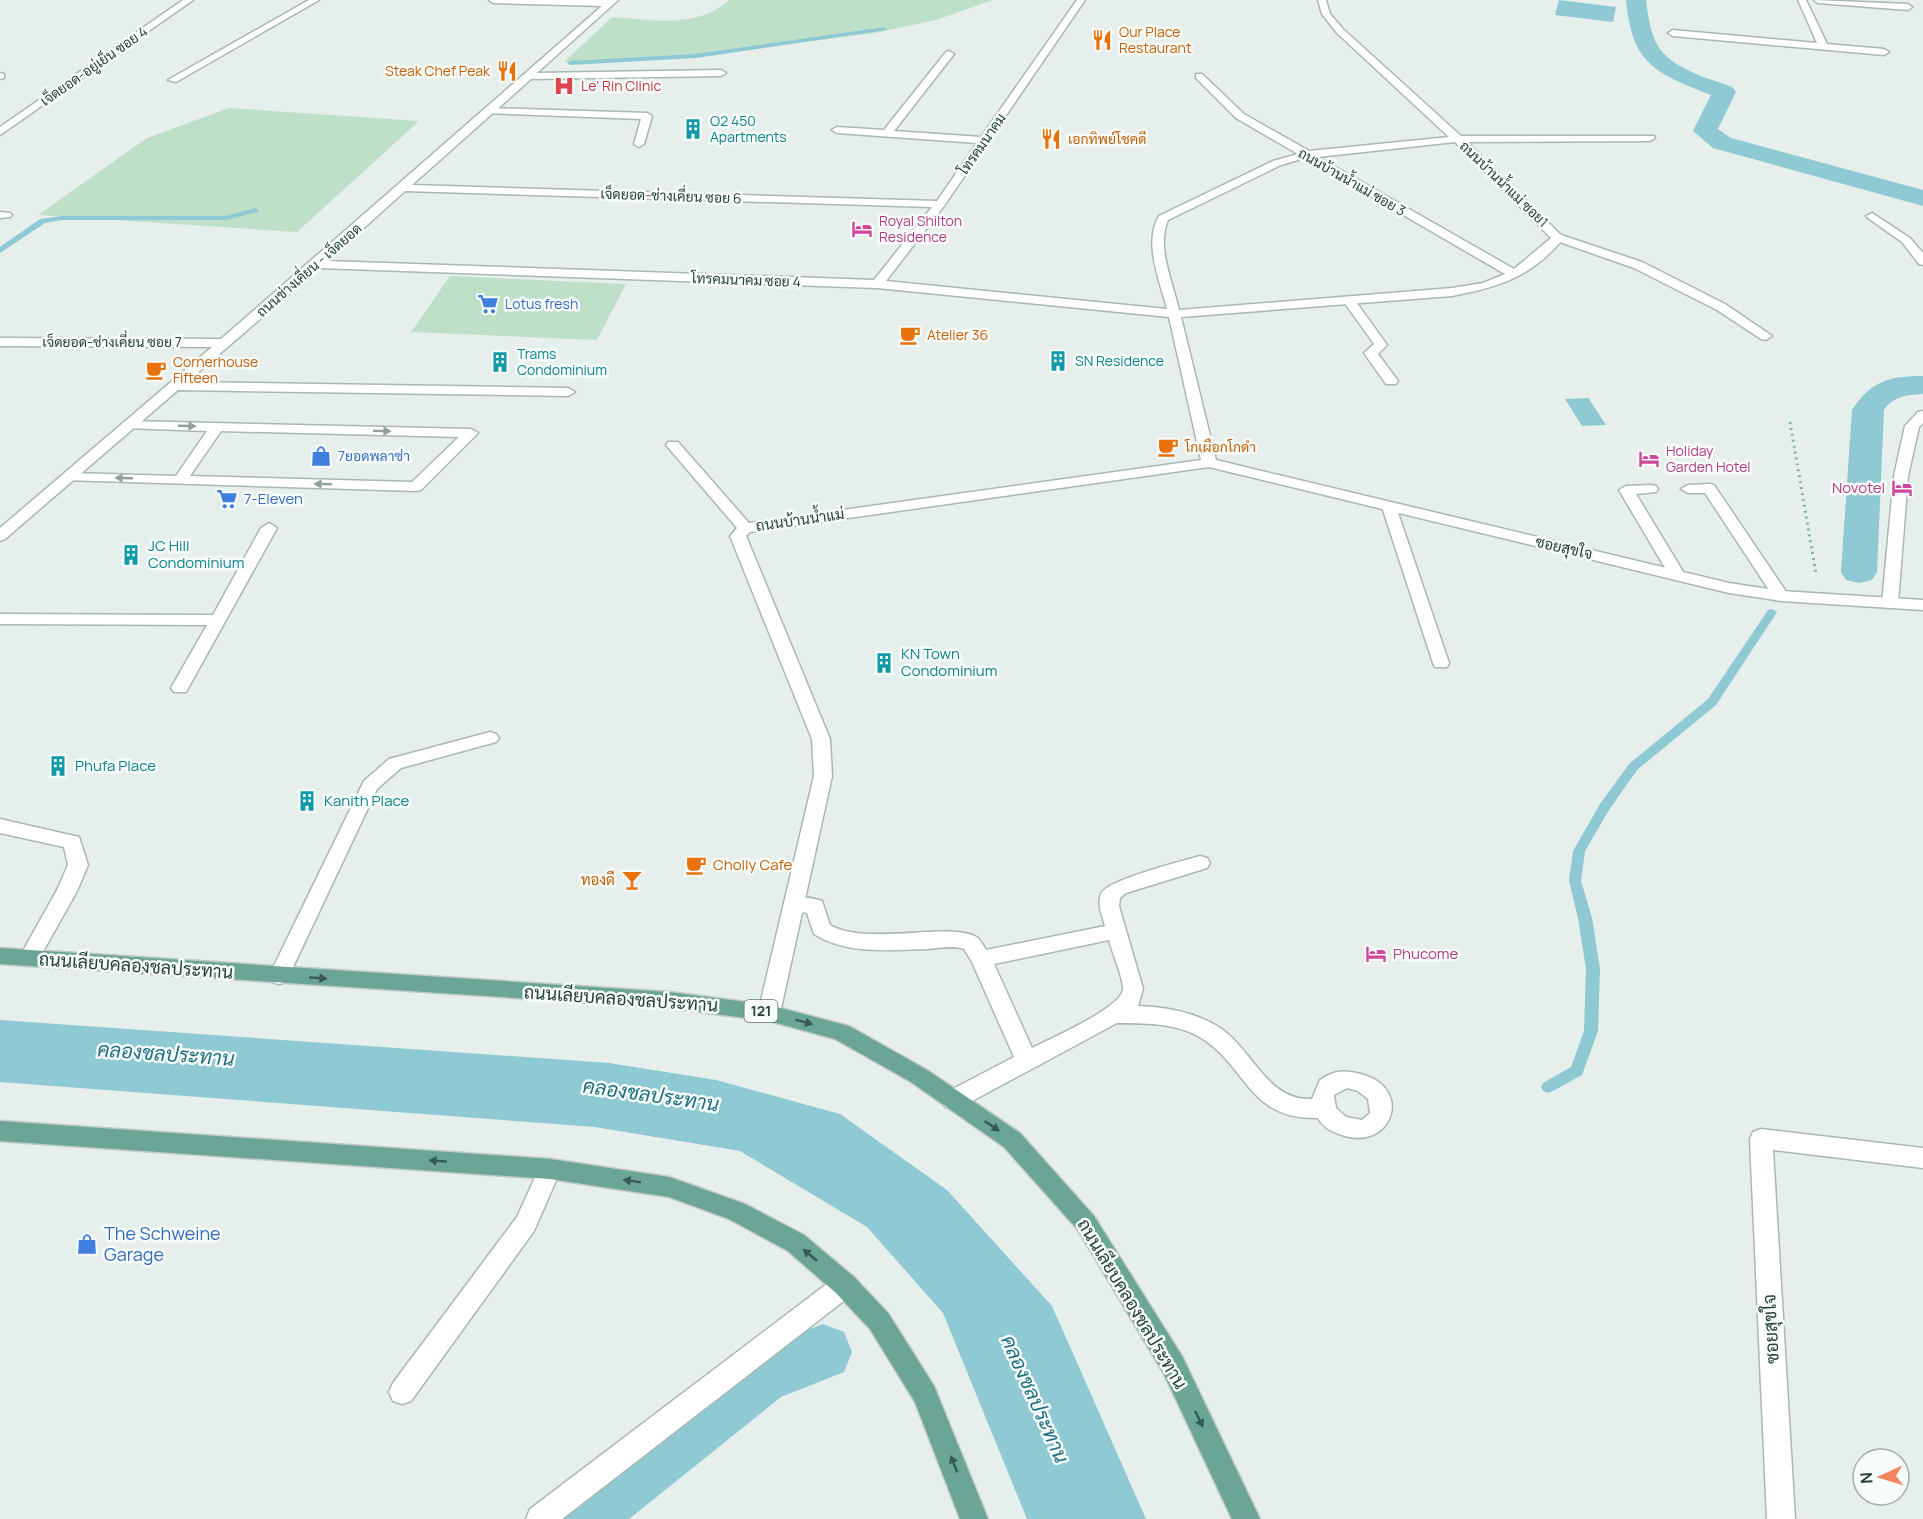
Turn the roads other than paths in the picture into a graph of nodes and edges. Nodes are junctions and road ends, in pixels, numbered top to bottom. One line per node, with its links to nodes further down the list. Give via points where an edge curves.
1 (189, 0): 20 (street, เจ็ดยอด-อยู่เย็น ซอย 4)
2 (315, 0): 17 (street)
3 (492, 0): 8 (street)
4 (1081, 0): 24 (street, โทรคมนาคม)
5 (1322, 0): 23 (street, ถนนบ้านน้ำแม่ ซอย1, via 1326,14 1340,31)
6 (1802, 0): 11 (street)
7 (1818, 0): 9 (street)
8 (612, 2): 15 (street, ถนนช่างเคี่ยน - เจ็ดยอด)
9 (1908, 7)
10 (1673, 33): 11 (street)
11 (1822, 46): 12 (street)
12 (1884, 52)
13 (949, 54): 21 (street)
14 (721, 73): 15 (street)
15 (529, 75): 18 (street, ถนนช่างเคี่ยน - เจ็ดยอด)
16 (1199, 76): 26 (street, ถนนบ้านน้ำแม่ ซอย 3, via 1240,116)
17 (173, 80)
18 (489, 111): 25 (street, via 647,116); 27 (street, ถนนช่างเคี่ยน - เจ็ดยอด)
19 (837, 130): 21 (street)
20 (0, 132)
21 (886, 134): 24 (street)
22 (1650, 138): 23 (street)
23 (1458, 139): 26 (street); 30 (street, ถนนบ้านน้ำแม่ ซอย1)
24 (985, 140): 28 (street, โทรคมนาคม)
25 (639, 144)
26 (1305, 156): 33 (street, ถนนบ้านน้ำแม่ ซอย 3); 36 (street, via 1277,163 1163,219 1157,241)
27 (402, 188): 28 (street, เจ็ดยอด-ช่างเคี่ยน ซอย 6); 32 (street, ถนนช่างเคี่ยน - เจ็ดยอด)
28 (940, 204): 34 (street, โทรคมนาคม)
29 (1872, 216): 31 (street, via 1906,240)
30 (1558, 238): 33 (street, ถนนบ้านน้ำแม่ ซอย1); 37 (street, via 1638,265 1720,307)
31 (1923, 261)
32 (316, 264): 34 (street, โทรคมนาคม ซอย 4); 39 (street, ถนนช่างเคี่ยน - เจ็ดยอด)
33 (1515, 275): 35 (street, ถนนบ้านน้ำแม่ ซอย1, via 1486,286 1452,292)
34 (877, 284): 36 (street, โทรคมนาคม ซอย 4)
35 (1350, 302): 36 (street, ถนนบ้านน้ำแม่ ซอย1); 40 (street, via 1381,345 1371,352)
36 (1175, 314): 47 (street)
37 (1766, 336)
38 (0, 342): 39 (street, เจ็ดยอด-ช่างเคี่ยน ซอย 7)
39 (224, 343): 41 (street, ถนนช่างเคี่ยน - เจ็ดยอด)
40 (1391, 381)
41 (174, 386): 42 (street); 44 (street, ถนนช่างเคี่ยน - เจ็ดยอด)
42 (568, 392)
43 (1923, 415): 58 (street, via 1912,426 1901,476)
44 (129, 425): 45 (street, one-way to 45); 48 (street, ถนนช่างเคี่ยน - เจ็ดยอด)
45 (218, 427): 49 (street); 49 (street, one-way to 49, via 471,433 416,487)
46 (673, 445): 54 (street)
47 (1209, 463): 52 (street, ซอยสุขใจ); 54 (street, ถนนบ้านน้ำแม่)
48 (69, 477): 49 (street, one-way to 48); 55 (street, ถนนช่างเคี่ยน - เจ็ดยอด)
49 (180, 480)
50 (1651, 489): 56 (street, via 1626,490)
51 (1689, 489): 57 (street, via 1709,488)
52 (1389, 507): 56 (street, ซอยสุขใจ); 62 (street)
53 (269, 528): 61 (street)
54 (745, 528): 67 (street, ถนนบ้านน้ำแม่, via 738,536 821,739 823,776)
55 (0, 536)
56 (1677, 575): 57 (street, ซอยสุขใจ)
57 (1781, 596): 58 (street, ซอยสุขใจ)
58 (1890, 603): 59 (street, ซอยสุขใจ)
59 (1923, 605)
60 (0, 619): 61 (street)
61 (219, 620): 63 (street)
62 (1441, 663)
63 (180, 688)
64 (490, 738): 72 (street, via 395,763 370,785)
65 (0, 826): 70 (street, via 72,842 78,865)
66 (1200, 863): 68 (street, via 1114,891 1109,906)
67 (794, 904): 71 (street, via 815,906 821,929 835,938 960,940 971,944); 73 (street, ถนนบ้านน้ำแม่)
68 (1116, 931): 71 (street); 74 (street, via 1133,995 1129,1004)
69 (0, 956): 70 (main road, ถนนเลียบคลองชลประทาน / 121)
70 (29, 958): 72 (main road, ถนนเลียบคลองชลประทาน / 121)
71 (981, 959): 75 (street)
72 (279, 976): 73 (main road, ถนนเลียบคลองชลประทาน / 121, one-way to 73, via 669,1000)
73 (769, 1012): 76 (main road, ถนนเลียบคลองชลประทาน / 121, one-way to 76, via 841,1032)
74 (1114, 1016): 75 (street); 77 (street, via 1151,1015 1195,1025 1223,1043 1274,1099 1300,1110)
75 (1028, 1061): 76 (street)
76 (953, 1100): 85 (main road, ถนนเลียบคลองชลประทาน / 121, one-way to 85, via 1012,1140 1086,1222 1173,1365)
77 (1324, 1108)
78 (0, 1131): 80 (main road, one-way to 78)
79 (1923, 1158): 86 (street, ซอยสุขใจ, via 1761,1139)
80 (550, 1169): 81 (main road, one-way to 80, via 796,1243 737,1212 669,1187); 82 (street, via 526,1224)
81 (845, 1285): 83 (street); 84 (main road, one-way to 81, via 925,1395 879,1321)
82 (402, 1392)
83 (540, 1519)
84 (974, 1519)
85 (1246, 1519)
86 (1780, 1519)

